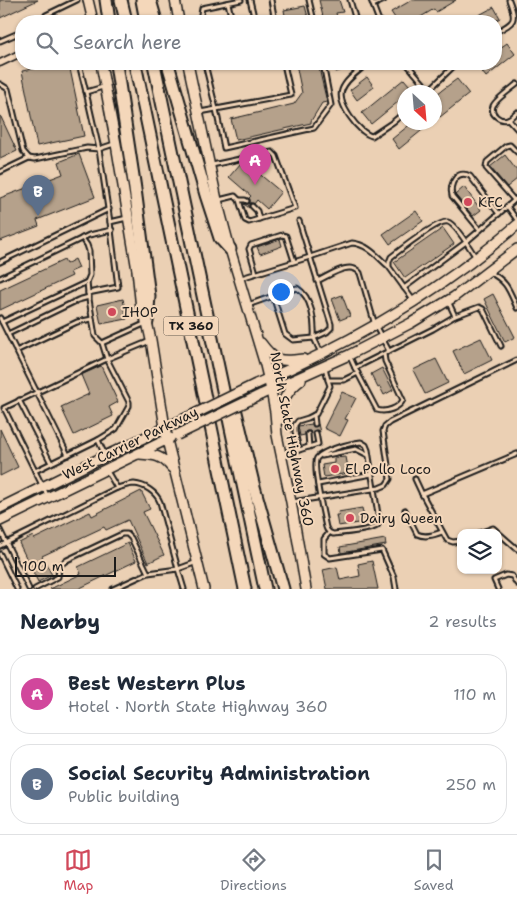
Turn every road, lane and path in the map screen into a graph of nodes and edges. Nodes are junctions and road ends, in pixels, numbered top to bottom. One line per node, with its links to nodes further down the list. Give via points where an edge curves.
1 (77, 0): 18 (lane)
2 (88, 0): 19 (main road)
3 (106, 0): 20 (highway)
4 (122, 0): 21 (highway)
5 (142, 0): 22 (highway)
6 (150, 0): 23 (highway)
7 (175, 0): 24 (main road)
8 (241, 0): 16 (lane)
9 (250, 0): 27 (lane)
10 (270, 0): 28 (lane)
11 (309, 0): 29 (lane)
12 (350, 0): 30 (lane)
13 (371, 0): 17 (lane)
14 (384, 0): 17 (lane)
15 (509, 0): 32 (lane, via 513,19)
16 (228, 3): 25 (lane, via 202,8); 26 (lane)
17 (373, 5): 31 (lane)
18 (46, 15)
19 (90, 15)
20 (108, 15)
21 (125, 15)
22 (145, 15)
23 (154, 15)
24 (179, 15)
25 (200, 15)
26 (231, 15)
27 (254, 15)
28 (274, 15)
29 (313, 15)
30 (354, 15)
31 (377, 15)
32 (502, 29)
33 (15, 35): 34 (lane)
34 (0, 42)
35 (15, 56): 36 (street)
36 (0, 63)
37 (81, 70): 55 (lane)
38 (102, 70): 54 (main road)
39 (117, 70): 110 (highway, via 149,296)
40 (136, 70): 190 (highway, TX 360)
41 (155, 70): 109 (highway, TX 360)
42 (170, 70): 86 (highway, via 208,203 220,238)
43 (190, 70): 57 (main road, North State Highway 360)
44 (206, 70): 56 (lane)
45 (285, 70): 56 (lane, via 291,95)
46 (324, 70): 56 (lane, via 331,105 314,128 224,148)
47 (360, 70): 59 (lane, via 342,90 345,107 354,122 372,136)
48 (412, 70): 52 (lane)
49 (450, 70): 53 (lane)
50 (0, 84): 65 (lane, via 8,89 23,151)
51 (517, 84): 60 (lane, via 494,103 492,109 500,119)
52 (423, 85)
53 (435, 85)
54 (106, 87): 55 (lane); 62 (main road)
55 (86, 92): 63 (lane)
56 (216, 109): 57 (lane)
57 (198, 112): 66 (main road, North State Highway 360)
58 (517, 112): 60 (lane)
59 (397, 119)
60 (508, 119): 61 (lane)
61 (517, 129)
62 (116, 144): 63 (lane); 76 (main road)
63 (100, 149): 65 (lane, via 87,148); 74 (lane)
64 (517, 152): 68 (lane, via 510,145 506,146 487,162 486,168)
65 (29, 158): 67 (lane)
66 (209, 166): 69 (main road, North State Highway 360); 77 (lane, via 272,152 276,156 294,208)
67 (0, 172)
68 (516, 199): 73 (lane)
69 (217, 200): 70 (lane, via 235,196); 86 (main road, North State Highway 360)
70 (239, 200): 71 (lane); 77 (lane, via 244,220)
71 (247, 201)
72 (252, 206): 77 (lane)
73 (507, 206): 75 (lane); 78 (lane)
74 (108, 209): 79 (lane); 90 (lane)
75 (499, 214): 83 (lane); 83 (lane, via 470,176 466,174 455,179 451,185 452,196)
76 (128, 218): 79 (lane); 110 (main road, via 141,308)
77 (259, 219)
78 (517, 220)
79 (110, 222): 82 (lane)
80 (299, 222): 88 (lane)
81 (517, 225): 89 (main road)
82 (112, 230): 84 (lane); 100 (lane, via 118,287)
83 (480, 230): 85 (lane)
84 (82, 238): 95 (lane); 98 (lane, via 89,251 90,275)
85 (466, 242): 89 (lane); 92 (lane, via 453,226 444,222 391,257); 99 (lane)
86 (230, 249): 96 (main road, North State Highway 360)
87 (517, 249): 93 (main road)
88 (310, 257): 91 (lane); 92 (lane, via 352,242 374,253); 97 (lane)
89 (477, 258): 93 (main road); 103 (main road)
90 (0, 262)
91 (294, 262): 94 (lane); 94 (lane, via 286,236 282,235 251,245 249,249)
92 (388, 267): 99 (lane)
93 (488, 272): 102 (main road); 105 (lane, via 506,284)
94 (256, 273): 96 (lane)
95 (0, 278)
96 (239, 278): 104 (main road, North State Highway 360)
97 (317, 281): 111 (lane, via 341,270 356,269 360,273); 114 (lane, via 331,328)
98 (87, 282): 100 (lane); 108 (lane)
99 (404, 288): 103 (lane)
100 (89, 295): 107 (lane); 112 (lane)
101 (273, 296): 104 (lane); 114 (lane, via 285,334 293,340); 114 (lane, via 297,288 302,291 308,299 315,328)
102 (447, 301): 106 (lane); 115 (main road)
103 (414, 302): 111 (main road)
104 (247, 305): 113 (main road, North State Highway 360)
105 (517, 308)
106 (455, 316): 118 (lane, via 479,307 483,309); 120 (lane)
107 (92, 319): 117 (lane, via 94,336); 119 (lane, via 77,322)
108 (1, 320): 112 (lane)
109 (209, 320): 191 (highway, TX 360); 192 (highway, via 218,340)
110 (147, 322): 116 (main road); 117 (lane)
111 (375, 325): 115 (lane); 121 (main road)
112 (8, 334): 119 (lane)
113 (257, 338): 124 (main road, via 277,359); 130 (main road, North State Highway 360)
114 (314, 338): 121 (lane)
115 (382, 338): 120 (lane); 123 (main road)
116 (151, 340): 125 (lane); 139 (main road)
117 (102, 343): 125 (lane)
118 (501, 346)
119 (16, 351): 133 (lane)
120 (388, 352): 122 (lane)
121 (322, 354): 124 (main road)
122 (384, 354): 128 (lane); 129 (lane, via 402,396 401,404 383,412 377,410)
123 (349, 355): 127 (main road); 128 (lane)
124 (311, 358): 130 (main road, West Carrier Parkway)
125 (107, 359): 133 (lane); 143 (lane, via 129,406 116,429)
126 (517, 360): 163 (lane, via 385,426 383,435 390,479 386,485)
127 (320, 368): 131 (lane); 132 (main road, West Carrier Parkway); 142 (main road, via 290,389 284,398)
128 (355, 368): 129 (lane)
129 (358, 373): 131 (lane, via 344,380)
130 (268, 379): 132 (main road, North State Highway 360); 139 (main road, West Carrier Parkway, bridge)
131 (328, 380): 135 (lane, via 330,386)
132 (271, 390): 142 (main road, North State Highway 360); 144 (main road, West Carrier Parkway, bridge)
133 (36, 392): 134 (lane); 150 (lane)
134 (19, 400): 154 (lane); 157 (lane, via 4,408)
135 (314, 415): 136 (lane); 137 (lane)
136 (306, 419): 138 (lane); 146 (lane, via 295,425)
137 (315, 424)
138 (307, 425)
139 (166, 428): 144 (main road); 152 (main road, West Carrier Parkway)
140 (316, 433): 145 (lane, via 318,444)
141 (308, 434): 145 (lane)
142 (277, 435): 148 (main road, North State Highway 360)
143 (98, 440): 150 (lane); 152 (lane)
144 (167, 440): 147 (main road, West Carrier Parkway); 156 (main road)
145 (309, 447): 146 (lane)
146 (299, 450): 148 (lane)
147 (138, 454): 155 (main road, West Carrier Parkway); 156 (main road, via 159,457)
148 (281, 454): 167 (main road, North State Highway 360)
149 (517, 454): 164 (lane)
150 (68, 455): 154 (lane)
151 (369, 455): 153 (lane, via 356,449); 153 (lane, via 366,445 361,442 350,443); 158 (lane)
152 (106, 456): 161 (main road, West Carrier Parkway)
153 (316, 459): 160 (lane)
154 (51, 463): 157 (lane)
155 (106, 470): 162 (lane); 166 (main road, West Carrier Parkway)
156 (174, 470): 180 (main road)
157 (35, 471): 161 (lane)
158 (372, 474): 160 (lane); 163 (lane)
159 (415, 479): 164 (lane)
160 (318, 484): 165 (lane)
161 (43, 487): 166 (lane); 168 (main road, West Carrier Parkway)
162 (117, 488): 176 (lane); 181 (lane, via 141,485 158,496)
163 (374, 488): 165 (lane); 173 (lane, via 378,525 357,531)
164 (422, 494): 172 (lane)
165 (321, 497): 167 (lane); 173 (lane)
166 (48, 498): 170 (main road, West Carrier Parkway)
167 (291, 502): 193 (main road, North State Highway 360)
168 (0, 508)
169 (405, 510): 172 (lane, via 420,536)
170 (0, 521)
171 (0, 530): 176 (lane)
172 (442, 532): 175 (lane, via 447,540)
173 (329, 533): 194 (lane, via 324,539 324,554 330,558 382,550)
174 (502, 535): 178 (lane)
175 (457, 542)
176 (7, 543): 177 (lane); 185 (lane)
177 (0, 546)
178 (517, 549)
179 (0, 554): 184 (lane)
180 (197, 562): 181 (lane); 189 (main road)
181 (178, 569): 182 (lane); 188 (lane)
182 (148, 573): 186 (lane, via 131,538 122,534 67,560 59,566 58,577); 187 (lane)
183 (517, 584): 195 (lane, via 512,576 506,575 494,580)
184 (17, 589)
185 (29, 589)
186 (35, 589)
187 (113, 589)
188 (184, 589)
189 (204, 589)
190 (246, 589)
191 (264, 589)
192 (283, 589)
193 (306, 589)
194 (396, 589)
195 (498, 589)

